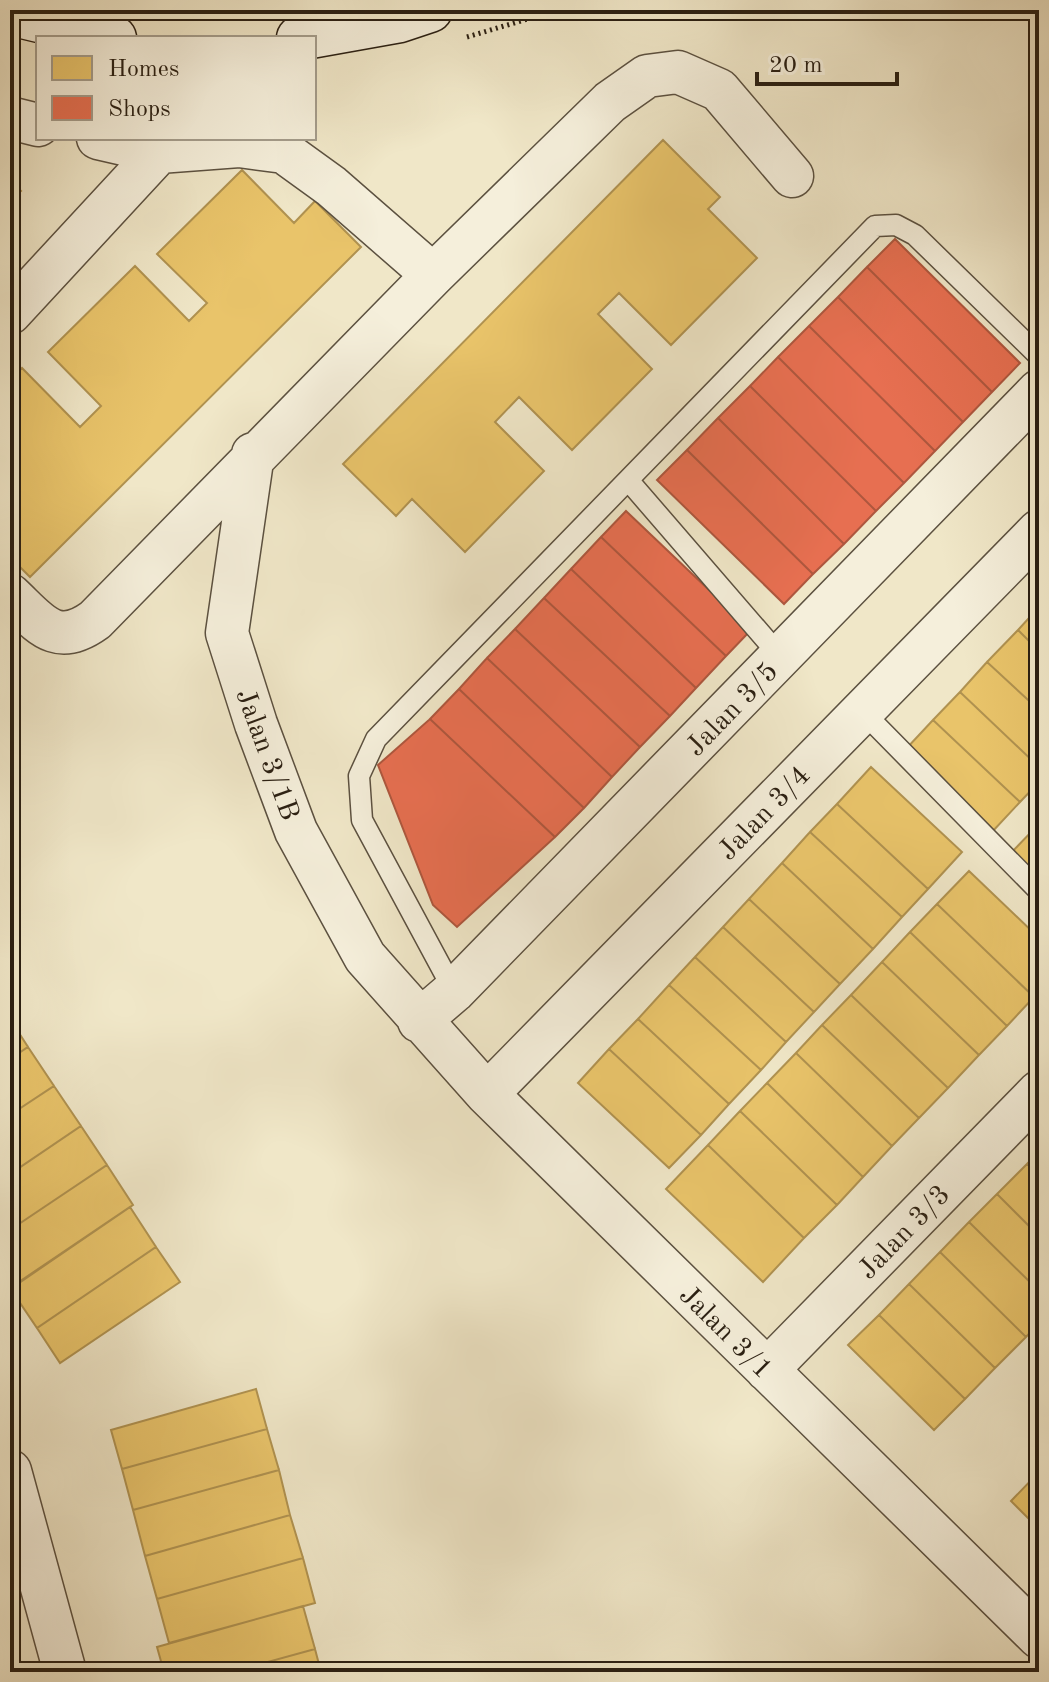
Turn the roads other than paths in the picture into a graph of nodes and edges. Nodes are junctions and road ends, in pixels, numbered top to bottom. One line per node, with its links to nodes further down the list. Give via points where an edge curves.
1 (430, 10): 4 (main road)
2 (10, 13): 3 (main road)
3 (106, 36)
4 (310, 36)
5 (10, 118): 6 (street)
6 (36, 124)
7 (107, 140): 8 (street)
8 (159, 152): 10 (street, via 239,146 284,152); 11 (street)
9 (792, 176): 10 (street, via 719,90 678,72 647,76 610,102)
10 (433, 275): 14 (street)
11 (10, 313)
12 (1039, 356): 15 (lane, via 915,235 896,225 875,226)
13 (1039, 391): 18 (street, Jalan 3/5)
14 (253, 454): 17 (street, via 80,631 62,634 43,626); 22 (street, Jalan 3/1B, via 227,633 296,831 365,957)
15 (628, 480): 18 (lane); 21 (lane, via 376,739 359,776 362,820)
16 (1039, 531): 19 (street, Jalan 3/4)
17 (10, 595)
18 (780, 656): 21 (street, Jalan 3/5)
19 (862, 711): 20 (lane); 24 (street, Jalan 3/4)
20 (1039, 891)
21 (454, 991): 22 (street, Jalan 3/5)
22 (419, 1021): 24 (street, Jalan 3/1)
23 (1039, 1092): 25 (street, Jalan 3/3)
24 (487, 1094): 25 (street, Jalan 3/1)
25 (767, 1370): 27 (street, Jalan 3/1)
26 (10, 1471): 28 (street)
27 (1039, 1637)
28 (65, 1672)

